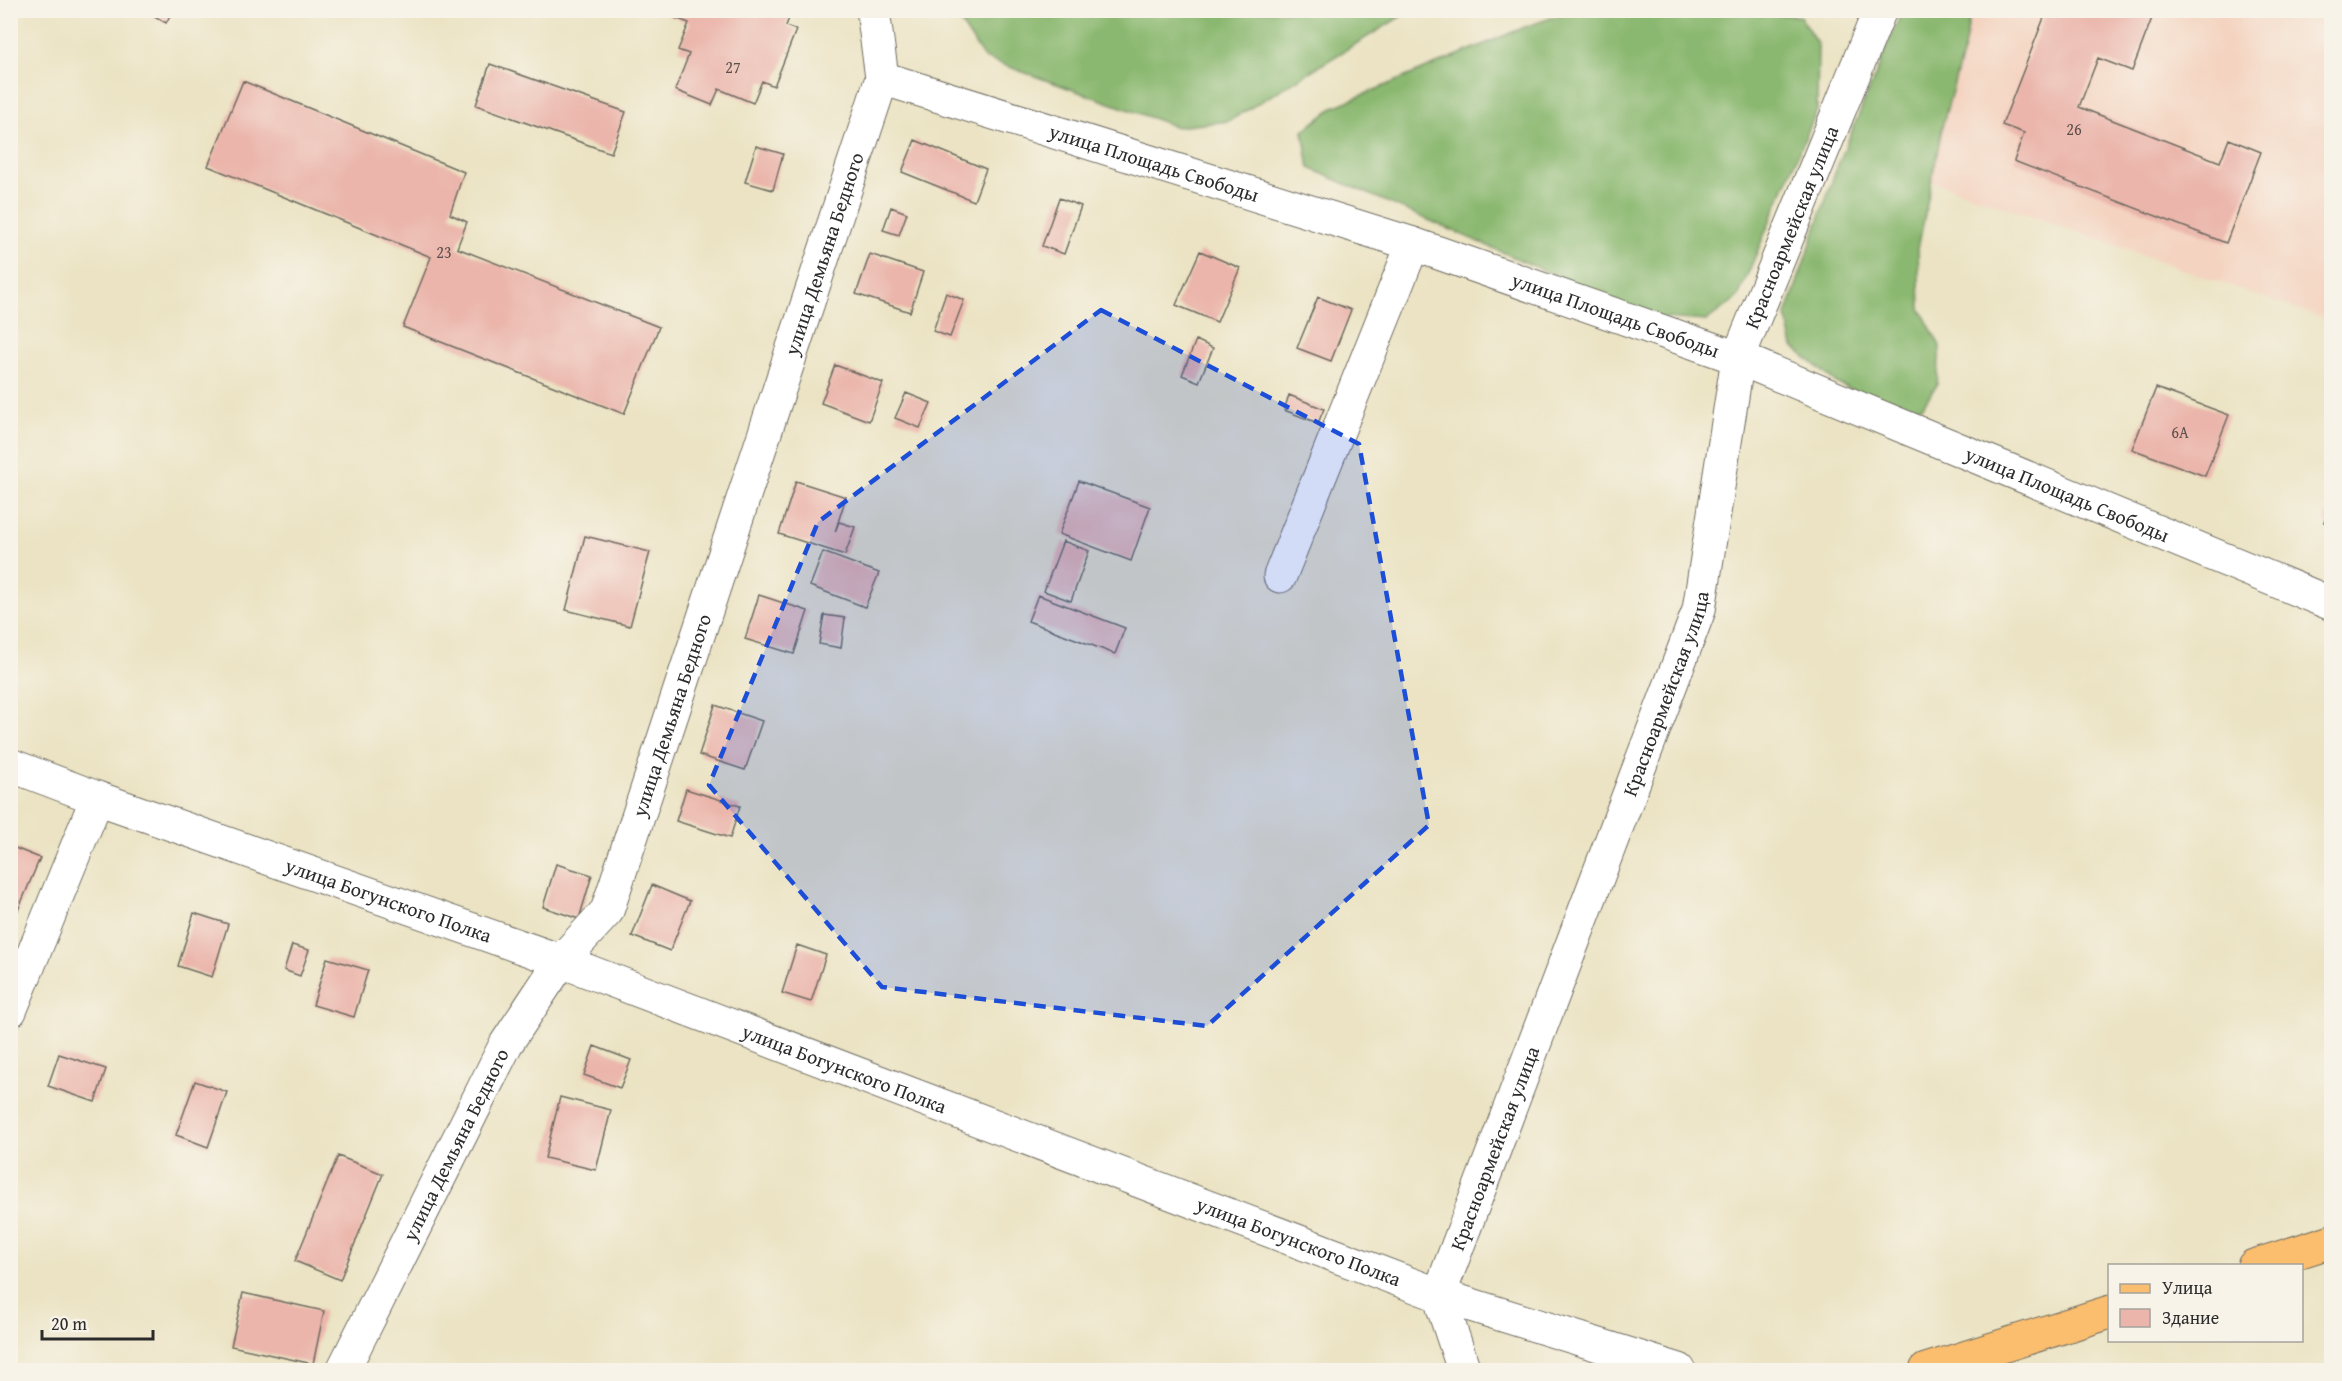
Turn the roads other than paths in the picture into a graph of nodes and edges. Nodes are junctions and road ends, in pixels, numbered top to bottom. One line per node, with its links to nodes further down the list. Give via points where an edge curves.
1 (873, 10): 3 (street, улица Демьяна Бедного)
2 (1880, 10): 5 (street, Красноармейская улица)
3 (882, 78): 4 (street, улица Площадь Свободы); 10 (street, улица Демьяна Бедного, via 607,911)
4 (1413, 244): 5 (street, улица Площадь Свободы); 6 (street)
5 (1738, 358): 7 (street, улица Площадь Свободы); 14 (street, Красноармейская улица, via 1699,610)
6 (1280, 576)
7 (2331, 604)
8 (10, 765): 9 (street, улица Богунского Полка)
9 (97, 798): 10 (street, улица Богунского Полка); 11 (street)
10 (561, 961): 14 (street, улица Богунского Полка); 16 (street, улица Демьяна Бедного, via 506,1044)
11 (10, 1011)
12 (2331, 1241): 13 (main road)
13 (2260, 1264)
14 (1439, 1295): 17 (street); 18 (street, улица Богунского Полка)
15 (2108, 1312): 19 (main road)
16 (343, 1371)
17 (1464, 1371)
18 (1679, 1371)
19 (1926, 1371)

